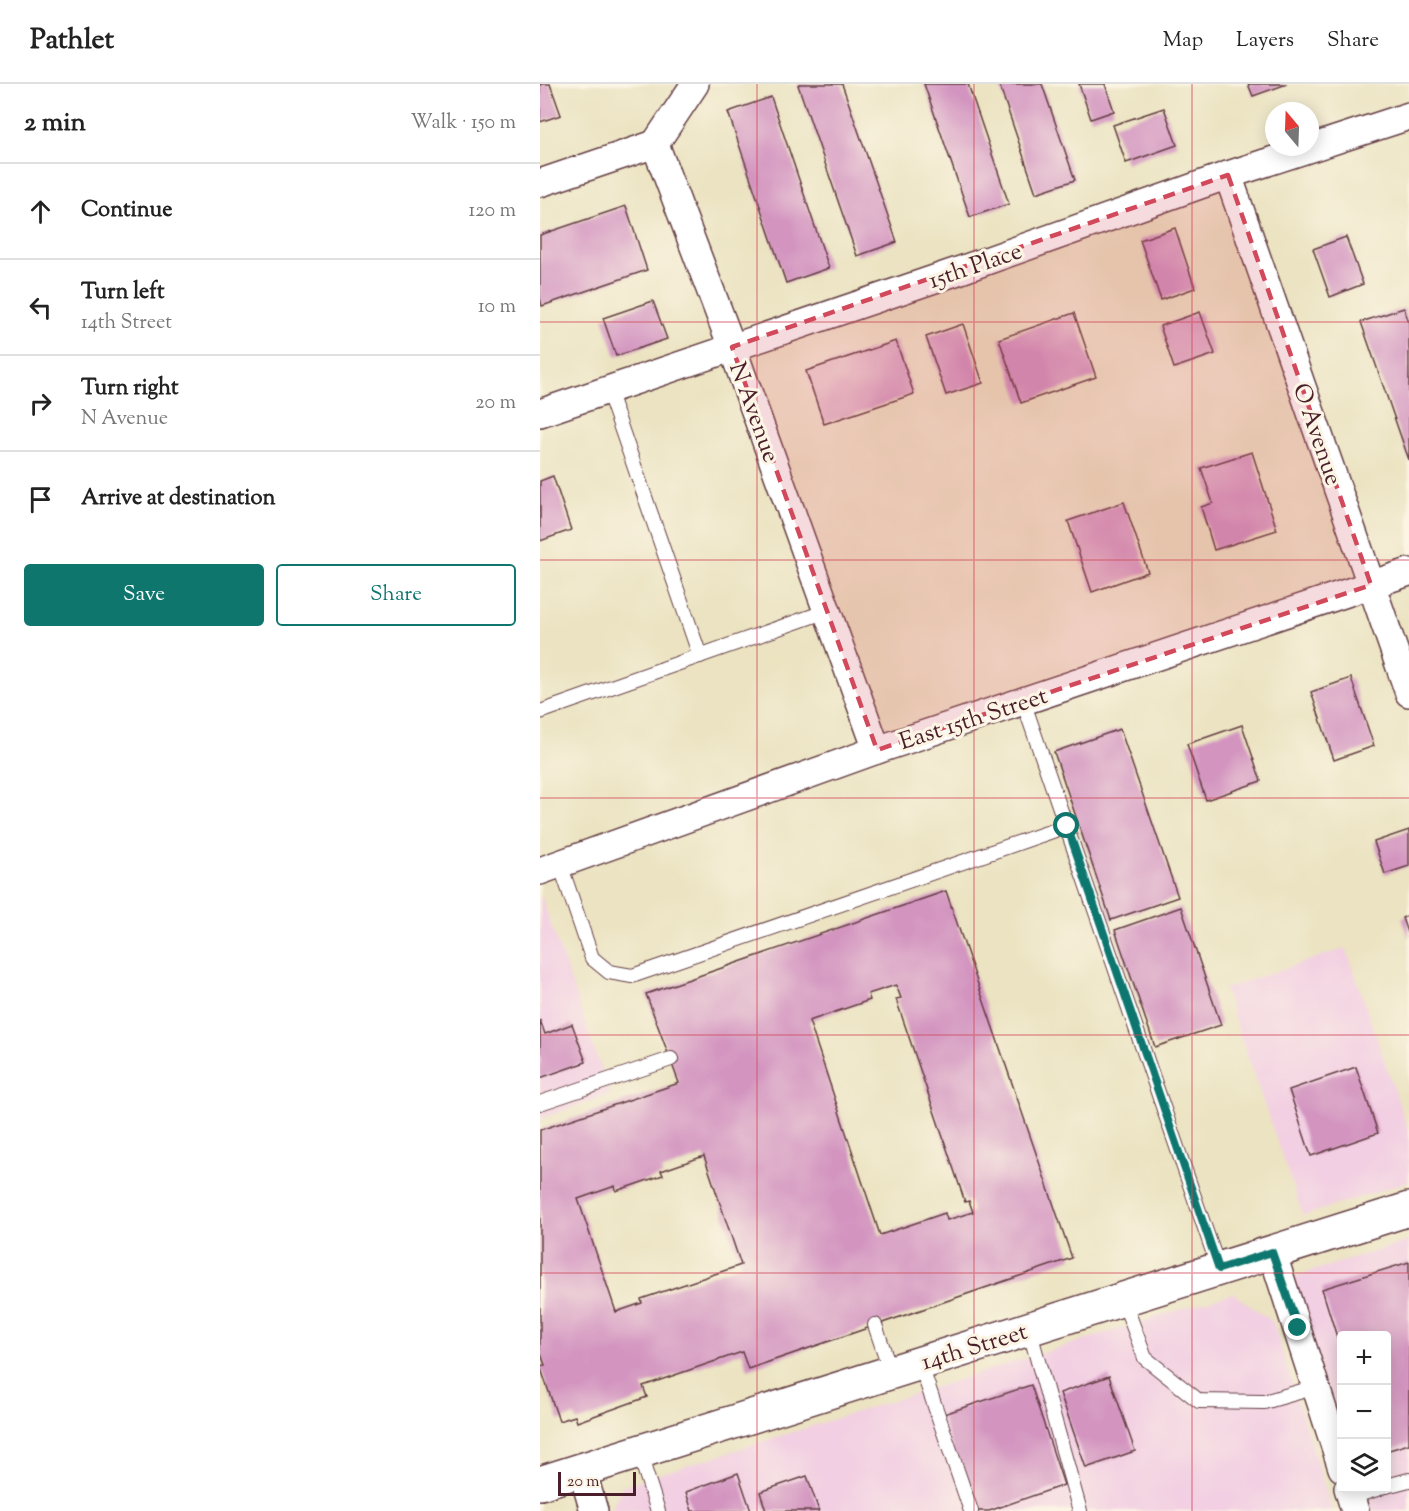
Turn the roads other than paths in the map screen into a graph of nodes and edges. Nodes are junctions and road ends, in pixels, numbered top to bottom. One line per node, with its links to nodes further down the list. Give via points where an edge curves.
1 (694, 84): 3 (street)
2 (1409, 116): 4 (street, 15th Place)
3 (655, 144): 5 (street); 6 (street, N Avenue)
4 (1228, 175): 6 (street, 15th Place); 10 (street, O Avenue)
5 (540, 183)
6 (732, 347): 7 (street, 15th Place); 11 (street, N Avenue)
7 (608, 390): 8 (street, 15th Place); 12 (lane)
8 (540, 413)
9 (1409, 573): 10 (street, East 15th Street)
10 (1371, 585): 13 (street, O Avenue); 14 (street, East 15th Street)
11 (828, 611): 12 (lane); 16 (street, N Avenue)
12 (700, 656): 15 (lane)
13 (1409, 693)
14 (1023, 701): 16 (street, East 15th Street); 17 (lane)
15 (540, 711)
16 (877, 750): 18 (street, East 15th Street)
17 (1067, 826): 18 (lane, via 632,976 609,972 592,958); 23 (lane)
18 (550, 868)
19 (671, 1059): 20 (lane)
20 (540, 1103)
21 (1409, 1209): 22 (main road, 14th Street)
22 (1272, 1252): 23 (main road, 14th Street); 28 (street)
23 (1219, 1269): 24 (main road, 14th Street)
24 (1123, 1299): 26 (main road, 14th Street); 28 (lane, via 1145,1358 1199,1401 1264,1402)
25 (875, 1325): 27 (lane)
26 (1029, 1329): 27 (main road, 14th Street); 40 (lane)
27 (905, 1368): 29 (main road, 14th Street); 39 (lane)
28 (1316, 1387): 30 (street)
29 (639, 1452): 31 (main road, 14th Street); 38 (lane)
30 (1337, 1455)
31 (582, 1470): 33 (main road, 14th Street); 37 (street)
32 (1409, 1480): 34 (lane)
33 (540, 1483)
34 (1391, 1485)
35 (1367, 1493): 36 (lane)
36 (1351, 1499)
37 (594, 1511)
38 (658, 1511)
39 (971, 1511)
40 (1080, 1511)

